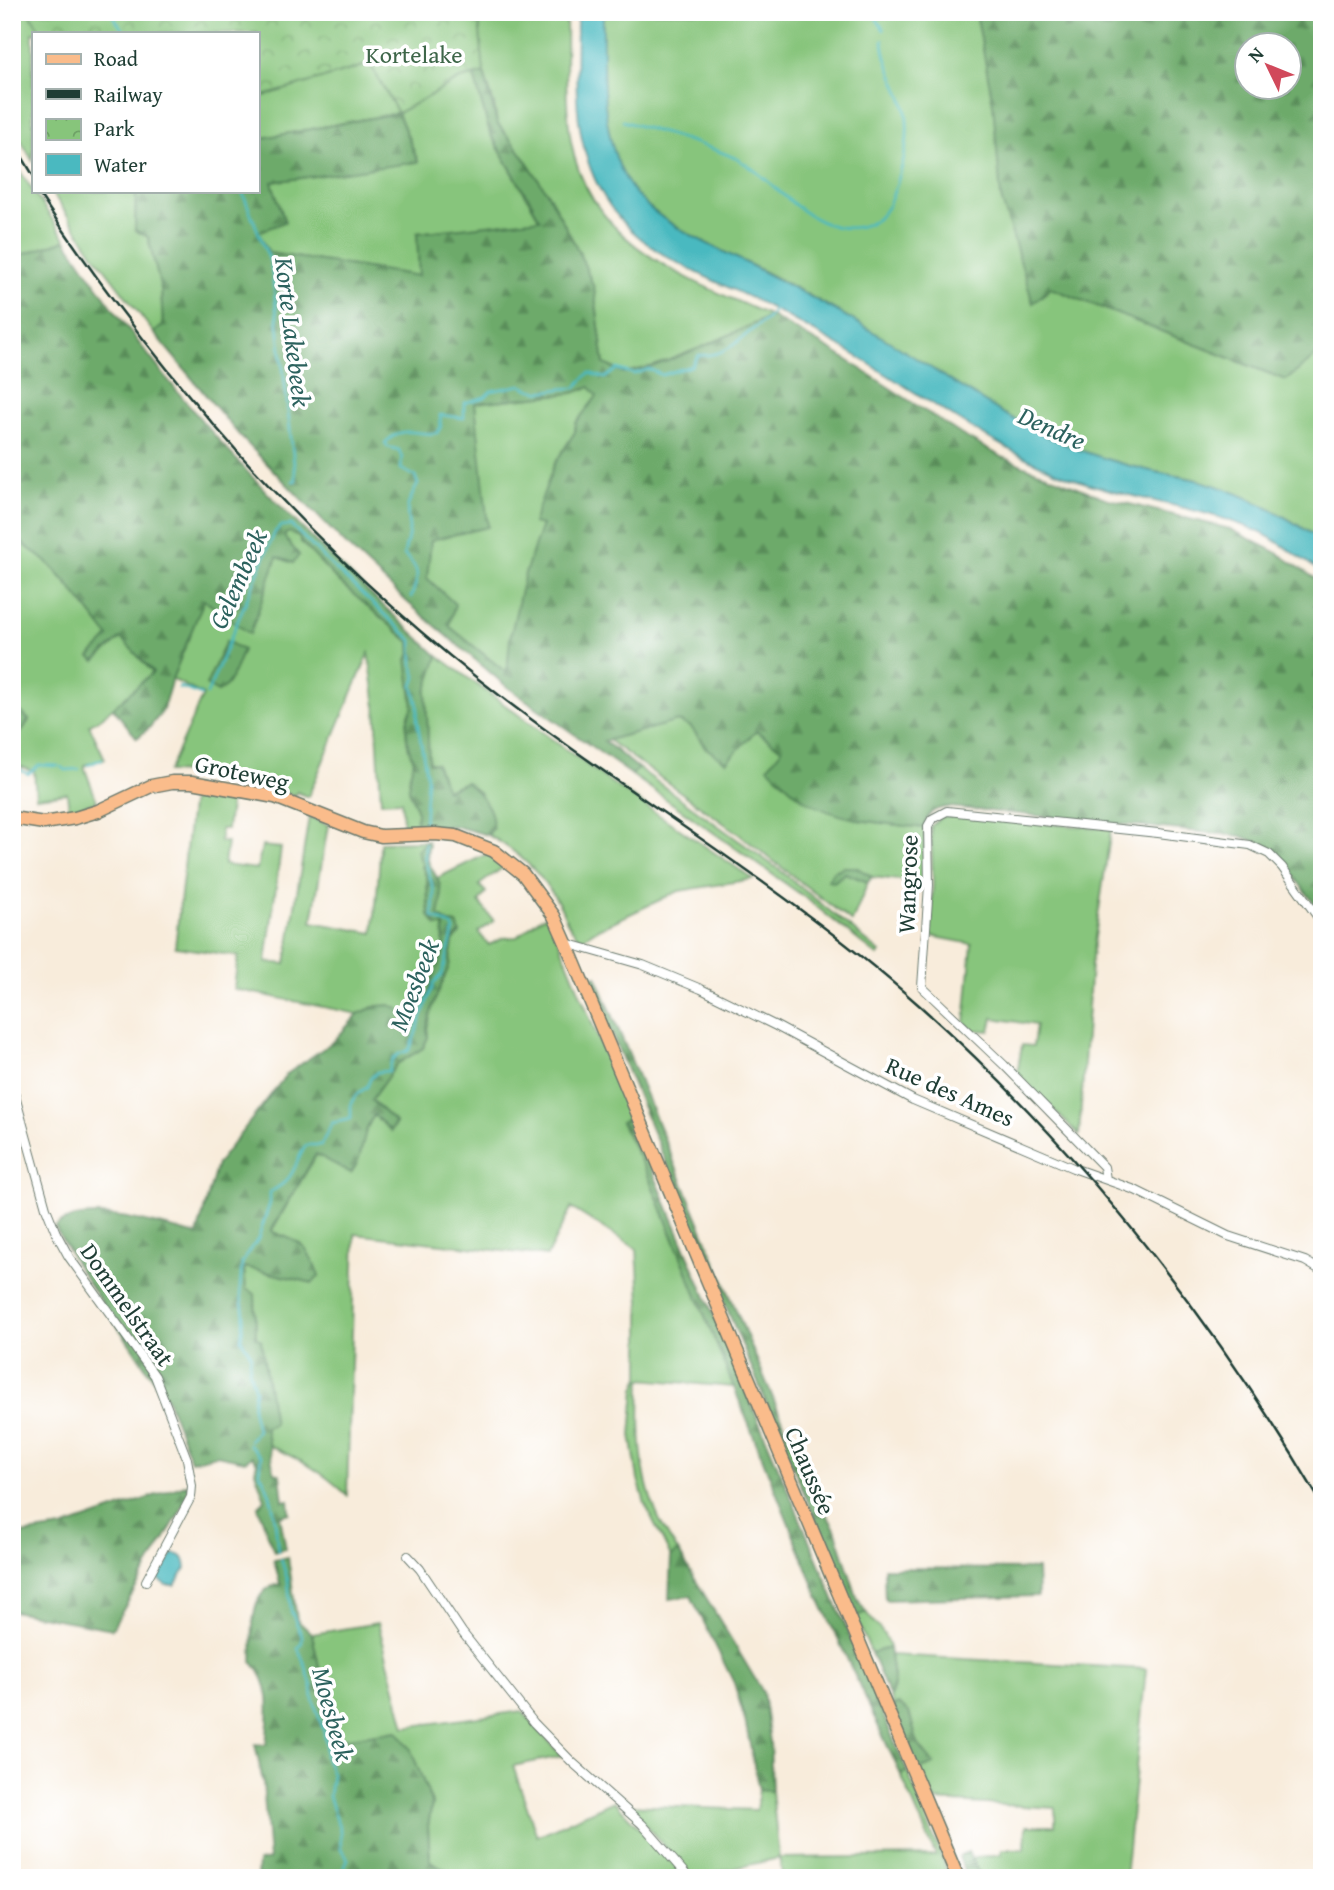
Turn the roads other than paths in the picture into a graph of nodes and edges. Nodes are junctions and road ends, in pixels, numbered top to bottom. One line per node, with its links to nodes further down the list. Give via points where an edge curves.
1 (12, 818): 3 (main road, Groteweg, via 44,823 75,818 151,786 192,782 275,797 381,836 456,836 494,851 523,874 544,901)
2 (1322, 923): 5 (street, Wangrose, via 1282,867 1250,845 947,811 932,818 928,826 922,987 1104,1167)
3 (566, 943): 5 (street, Rue des Ames, via 643,965 701,989 913,1100); 10 (main road, Chaussée)
4 (12, 1084): 8 (street, Dommelstraat, via 56,1233 155,1376 187,1460 191,1497)
5 (1106, 1179): 6 (street, Rue des Ames, via 1228,1236)
6 (1322, 1271)
7 (408, 1556): 9 (street, via 534,1723 642,1824)
8 (146, 1581)
9 (689, 1878)
10 (958, 1878)

